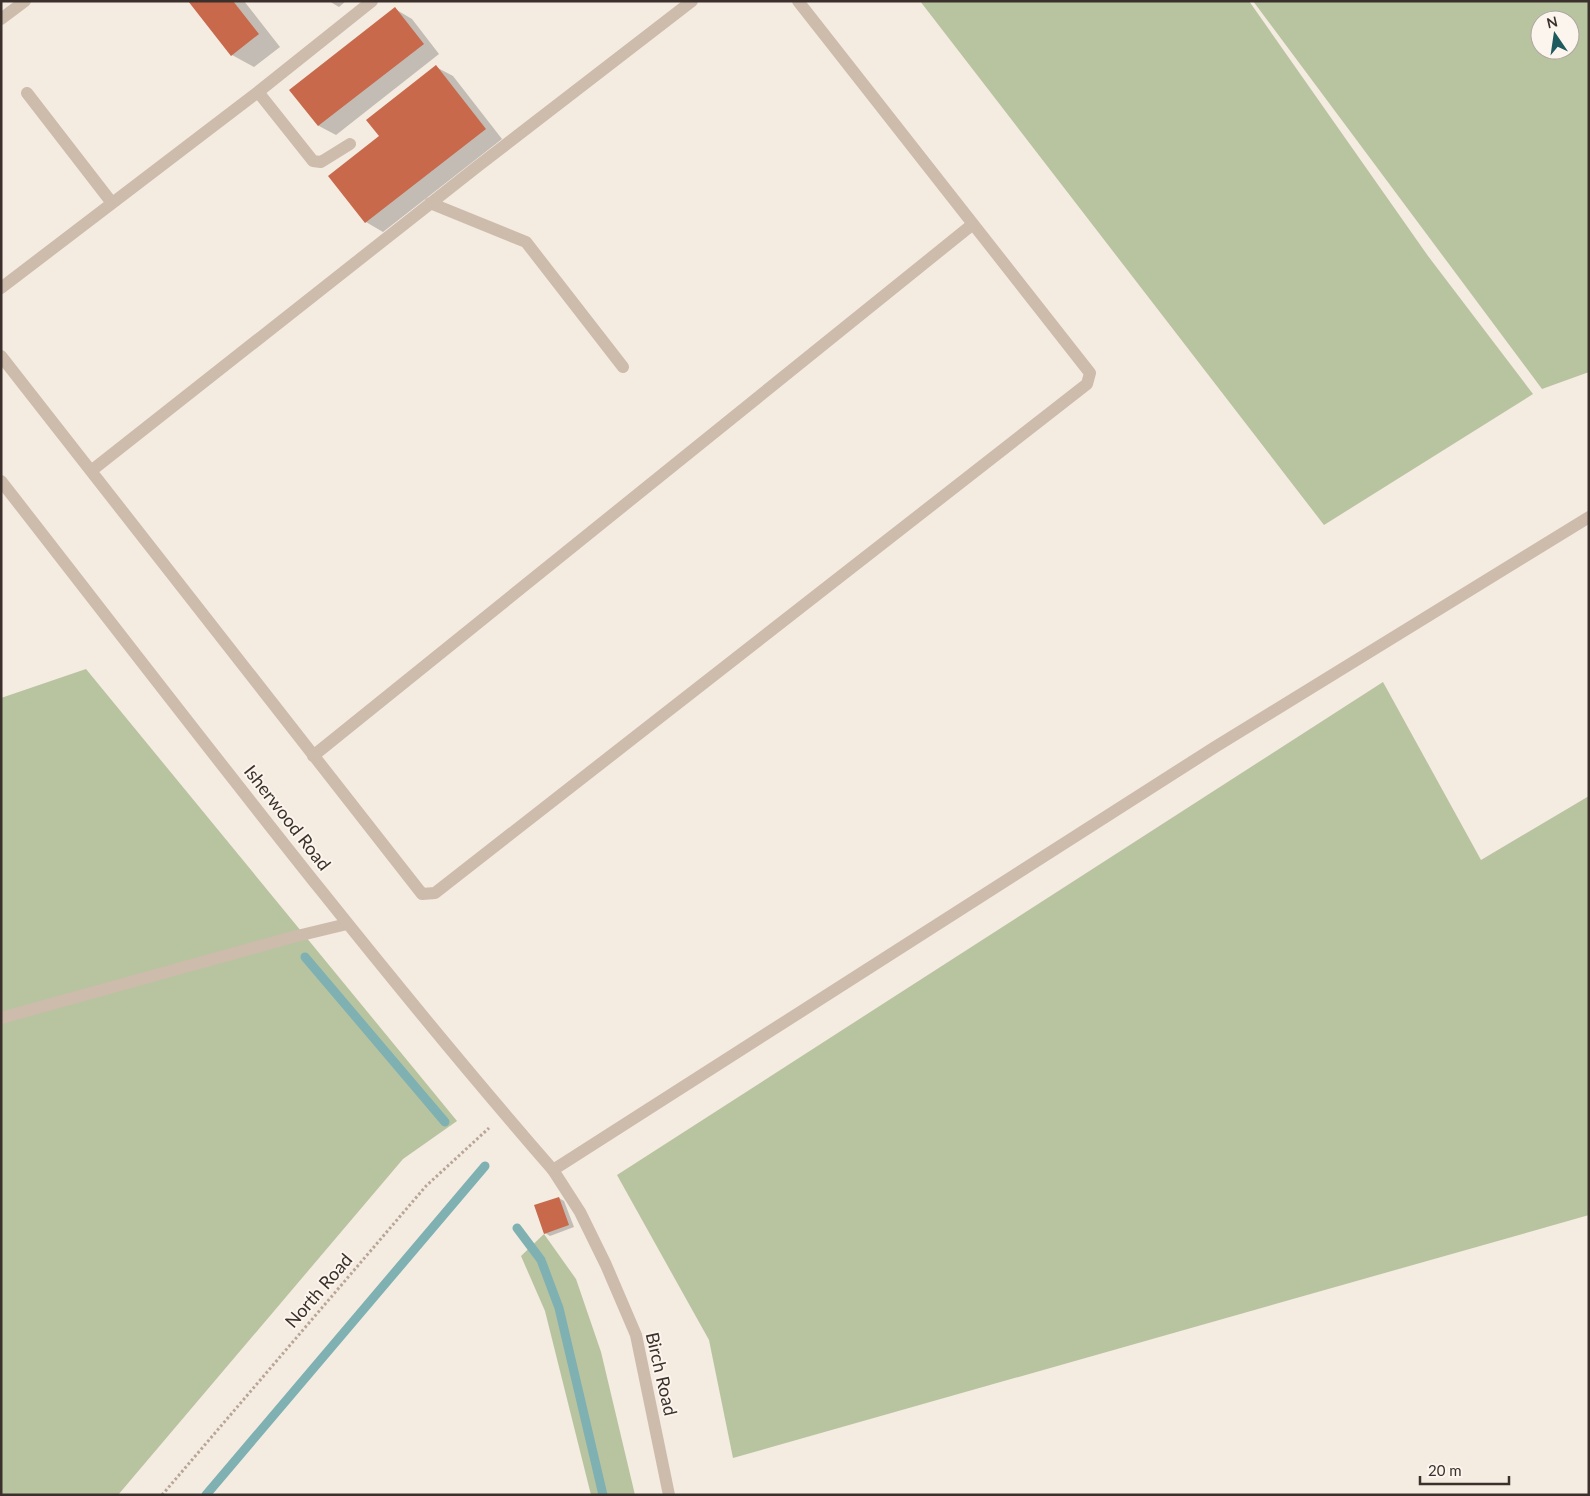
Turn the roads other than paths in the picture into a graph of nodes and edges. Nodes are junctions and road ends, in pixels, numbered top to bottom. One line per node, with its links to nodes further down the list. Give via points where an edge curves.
1 (25, 1): 5 (street)
2 (372, 1): 6 (street)
3 (692, 1): 10 (street)
4 (798, 1): 11 (street)
5 (1, 20)
6 (258, 92): 8 (street, via 313,161 321,162); 9 (street)
7 (27, 93): 9 (street)
8 (350, 144)
9 (112, 203): 12 (street)
10 (430, 203): 14 (street, via 526,242); 15 (street)
11 (973, 224): 18 (street); 18 (street, via 1090,373 1087,384 435,893 422,894)
12 (1, 288)
13 (1, 356): 15 (street)
14 (623, 367)
15 (91, 471): 18 (street)
16 (1, 481): 19 (street, Isherwood Road)
17 (1589, 517): 21 (street, via 1215,747)
18 (313, 756)
19 (347, 924): 20 (street); 21 (street, Isherwood Road)
20 (1, 1018)
21 (554, 1170): 22 (street, Birch Road, via 580,1212 636,1335)
22 (669, 1495)

